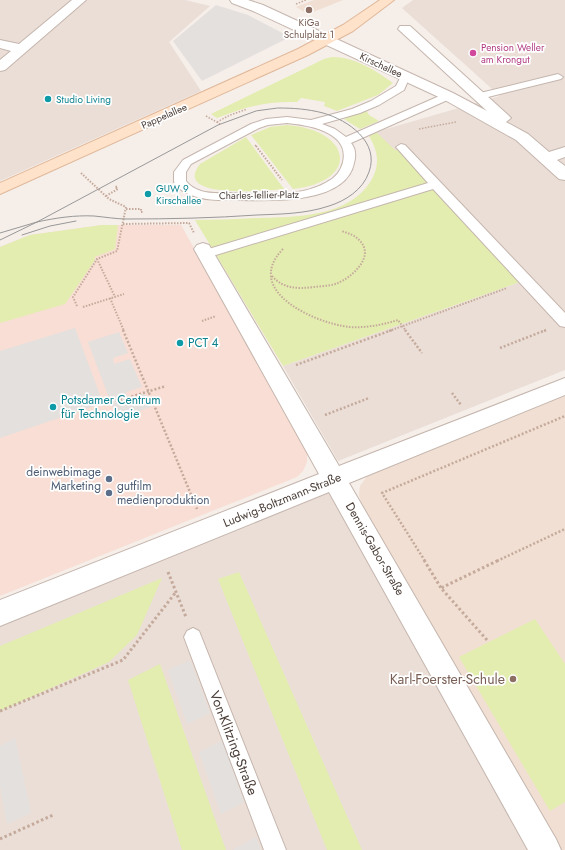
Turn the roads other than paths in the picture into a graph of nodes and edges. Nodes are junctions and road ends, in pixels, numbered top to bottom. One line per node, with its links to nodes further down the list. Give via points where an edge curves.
1 (80, 0): 7 (street)
2 (236, 0): 5 (street, Kirschallee)
3 (388, 0): 5 (street, Pappelallee)
4 (405, 28): 12 (street, Kirschallee)
5 (327, 40): 9 (street, Kirschallee); 21 (street, Pappelallee)
6 (0, 44): 7 (street)
7 (22, 49): 8 (street)
8 (0, 67)
9 (405, 76): 11 (street, Kirschallee); 13 (lane, via 400,88 375,103)
10 (558, 77): 12 (lane)
11 (448, 96): 14 (street, Kirschallee); 15 (lane)
12 (480, 96): 14 (street, Kirschallee)
13 (313, 123): 15 (lane, Charles-Tellier-Platz, via 328,129); 15 (lane, Charles-Tellier-Platz, via 295,120 254,126 187,162 180,172 180,182 189,191 208,196 289,196 318,191 342,176 350,162 349,151)
14 (522, 137): 18 (street, Kirschallee)
15 (344, 142)
16 (401, 147): 20 (lane)
17 (565, 152): 18 (street)
18 (546, 158): 19 (street, Kirschallee)
19 (565, 175)
20 (436, 184): 22 (lane); 23 (lane)
21 (0, 189)
22 (205, 251): 25 (street, Dennis-Gabor-Straße)
23 (565, 322)
24 (565, 386): 25 (street, Ludwig-Boltzmann-Straße)
25 (335, 479): 26 (street, Ludwig-Boltzmann-Straße); 29 (street, Dennis-Gabor-Straße)
26 (0, 613)
27 (193, 636): 28 (lane, Von-Klitzing-Straße)
28 (276, 850)
29 (545, 850)

